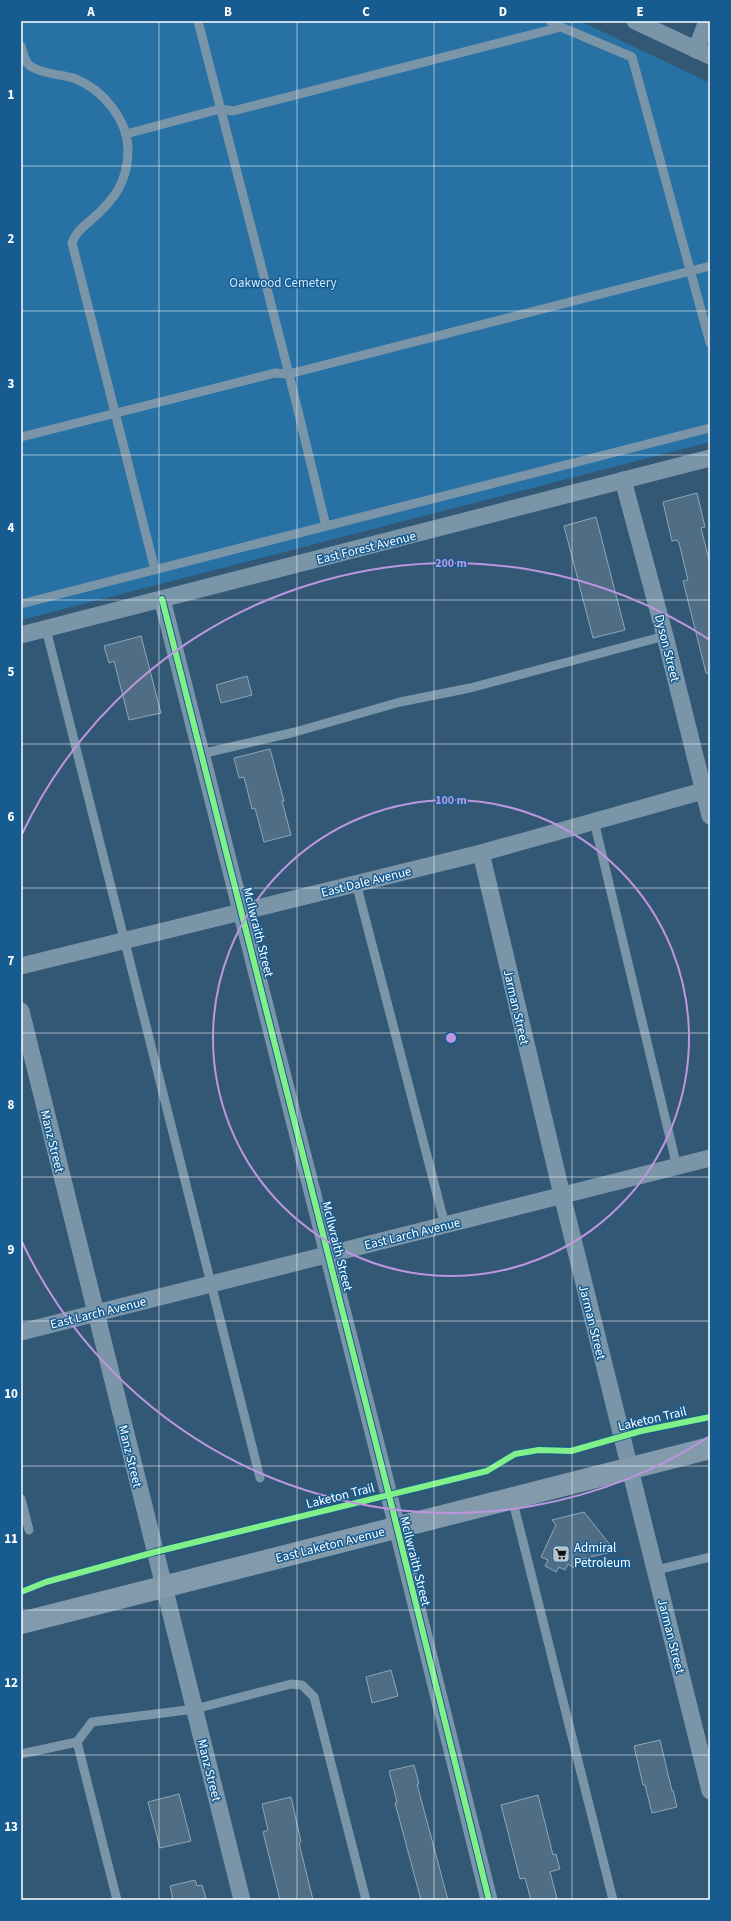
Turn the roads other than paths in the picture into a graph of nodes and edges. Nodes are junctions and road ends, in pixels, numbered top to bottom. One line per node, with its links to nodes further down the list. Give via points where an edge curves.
1 (198, 21): 8 (lane)
2 (550, 21): 5 (lane)
3 (635, 21): 7 (street)
4 (707, 21): 7 (street)
5 (562, 27): 8 (lane, via 233,111); 11 (lane, via 632,57)
6 (21, 46): 9 (lane, via 31,67 76,79 92,87 113,109)
7 (703, 53)
8 (220, 109): 9 (lane); 13 (lane)
9 (126, 134): 14 (lane, via 128,149 125,177 107,206 74,235 72,243)
10 (710, 266): 11 (lane)
11 (692, 271): 12 (lane); 13 (lane)
12 (710, 343)
13 (290, 374): 14 (lane, via 275,373); 19 (lane)
14 (115, 414): 16 (lane); 20 (lane)
15 (710, 428): 19 (lane)
16 (21, 437)
17 (710, 458): 18 (street, East Forest Avenue)
18 (623, 480): 21 (street, East Forest Avenue); 25 (street, Dyson Street)
19 (326, 526): 20 (lane)
20 (155, 570): 22 (lane)
21 (162, 599): 23 (street, East Forest Avenue); 26 (street, McIlwraith Street)
22 (21, 604)
23 (46, 629): 24 (street, East Forest Avenue); 33 (lane)
24 (21, 635)
25 (665, 636): 26 (lane, via 470,688 400,702 295,732); 27 (street, Dyson Street)
26 (201, 754): 32 (street, McIlwraith Street)
27 (707, 790): 28 (street, Dyson Street); 29 (street, East Dale Avenue)
28 (710, 816)
29 (594, 821): 30 (street, East Dale Avenue); 37 (lane)
30 (480, 852): 31 (street, East Dale Avenue); 38 (street, Jarman Street)
31 (356, 883): 32 (street, East Dale Avenue); 39 (lane)
32 (242, 911): 33 (street, East Dale Avenue); 40 (street, McIlwraith Street)
33 (126, 940): 34 (street, East Dale Avenue); 41 (lane)
34 (21, 966)
35 (21, 1011): 42 (street, Manz Street)
36 (710, 1158): 37 (street, East Larch Avenue)
37 (677, 1167): 38 (street, East Larch Avenue)
38 (562, 1195): 39 (street, East Larch Avenue); 45 (street, Jarman Street)
39 (445, 1225): 40 (street, East Larch Avenue)
40 (328, 1254): 41 (street, East Larch Avenue); 49 (street, McIlwraith Street)
41 (210, 1284): 42 (street, East Larch Avenue); 46 (lane)
42 (95, 1313): 43 (street, East Larch Avenue); 53 (street, Manz Street)
43 (21, 1332)
44 (710, 1448): 45 (main road, East Laketon Avenue)
45 (631, 1467): 47 (main road, East Laketon Avenue); 52 (street, Jarman Street)
46 (260, 1478)
47 (512, 1498): 49 (main road, East Laketon Avenue); 63 (lane)
48 (21, 1499): 50 (lane)
49 (396, 1527): 53 (main road, East Laketon Avenue); 62 (street, McIlwraith Street)
50 (29, 1530)
51 (710, 1557): 52 (lane)
52 (656, 1570): 58 (street, Jarman Street)
53 (164, 1586): 54 (main road, East Laketon Avenue); 55 (street, Manz Street)
54 (21, 1623)
55 (195, 1709): 56 (lane, via 92,1722); 60 (street, Manz Street); 61 (lane, via 291,1684 302,1685 314,1697)
56 (77, 1742): 57 (lane); 59 (lane)
57 (21, 1754)
58 (710, 1791)
59 (118, 1900)
60 (242, 1900)
61 (366, 1900)
62 (489, 1900)
63 (613, 1900)

